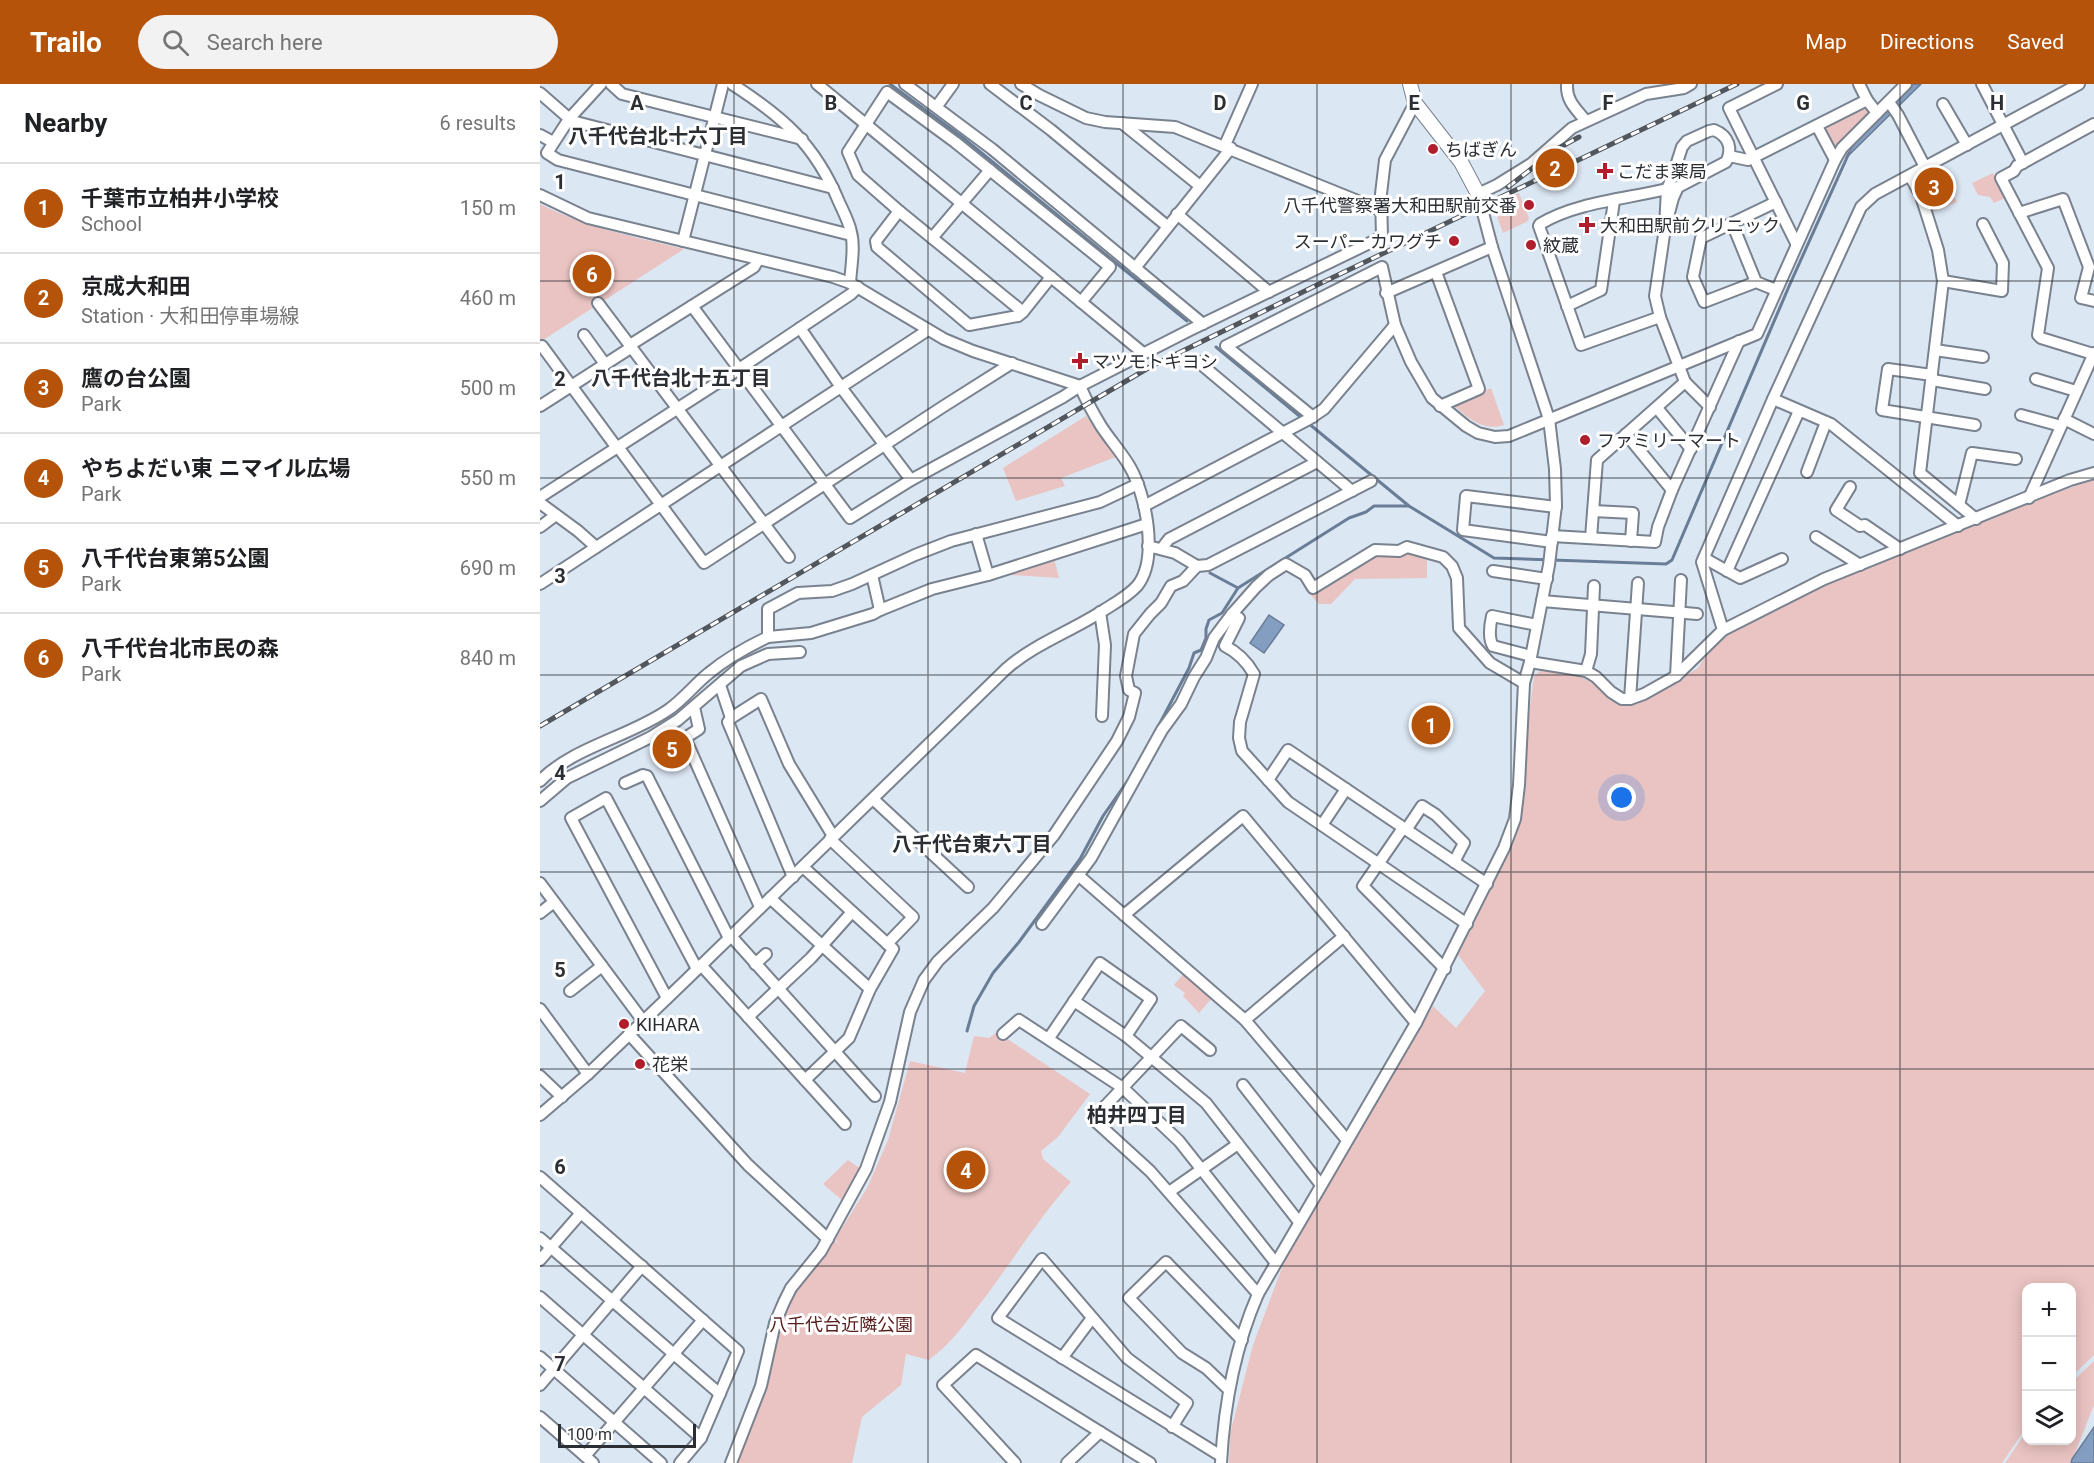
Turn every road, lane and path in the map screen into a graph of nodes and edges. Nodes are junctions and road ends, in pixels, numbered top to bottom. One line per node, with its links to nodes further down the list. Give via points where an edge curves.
1 (601, 84): 28 (street)
2 (611, 84): 27 (street, via 622,94)
3 (723, 84): 27 (street)
4 (732, 84): 36 (street, via 766,106)
5 (817, 84): 32 (street)
6 (905, 84): 25 (street)
7 (953, 84): 25 (street)
8 (990, 84): 63 (street)
9 (1021, 84): 30 (street, via 1086,118)
10 (1252, 84): 39 (street)
11 (1410, 84): 22 (main road)
12 (1567, 84): 29 (street, via 1569,102)
13 (1691, 84): 19 (street, via 1684,88)
14 (1777, 84): 42 (street, via 1729,108)
15 (1858, 84): 21 (street)
16 (1906, 84): 23 (street)
17 (2079, 84): 33 (street)
18 (1986, 86): 33 (street)
19 (1648, 89): 29 (street)
20 (540, 93): 28 (street)
21 (1867, 100): 26 (street); 34 (street)
22 (1415, 103): 51 (main road, via 1461,162); 57 (street, via 1385,160)
23 (1890, 103): 26 (street); 45 (street)
24 (1943, 104): 38 (street)
25 (937, 106): 71 (street)
26 (1877, 113): 43 (street)
27 (715, 117): 36 (street); 40 (street)
28 (568, 119): 37 (street); 40 (street)
29 (1586, 121): 51 (street, via 1568,130 1531,164)
30 (1122, 123): 39 (street, via 1175,127); 48 (street)
31 (2094, 124): 44 (street)
32 (866, 125): 46 (street, via 887,92); 56 (street); 58 (street, via 848,152 850,159 858,175)
33 (2004, 125): 38 (street); 44 (street)
34 (1817, 126): 42 (street); 43 (street)
35 (540, 135): 37 (street)
36 (803, 140): 49 (street)
37 (553, 142): 53 (street, via 547,153 558,160)
38 (1967, 145): 45 (street)
39 (1228, 147): 48 (street); 57 (street)
40 (705, 156): 49 (street); 53 (street)
41 (1729, 156): 42 (street, via 1748,160); 50 (street, via 1730,147 1718,132 1709,131 1687,141); 64 (street, via 1726,162 1678,187)
42 (1754, 157): 55 (street)
43 (1834, 160): 68 (street)
44 (2023, 163): 59 (street, via 2001,178)
45 (1925, 167): 47 (street)
46 (990, 170): 56 (street); 81 (street, via 1110,267)
47 (1910, 176): 74 (street, via 1921,196 1938,250); 112 (street, via 1875,194 1861,207)
48 (1200, 186): 60 (street)
49 (833, 188): 65 (street)
50 (1667, 189): 54 (street); 64 (street)
51 (1478, 194): 69 (street)
52 (540, 195): 67 (street, via 588,218)
53 (695, 195): 65 (street); 67 (street)
54 (1614, 201): 84 (street, via 1601,290); 84 (street, via 1561,214 1540,224)
55 (1776, 202): 61 (street); 68 (street)
56 (961, 203): 66 (street); 73 (street)
57 (1380, 210): 78 (street, via 1382,237)
58 (899, 211): 66 (street); 85 (street, via 876,241 877,247 969,325)
59 (2019, 213): 80 (street, via 2063,199 2089,267 2081,298); 97 (street, via 2048,268 2038,335)
60 (1177, 214): 63 (street); 78 (street)
61 (1732, 223): 75 (street); 75 (street, via 1701,238 1694,277 1704,302)
62 (1983, 224): 74 (street, via 2003,263 2002,291)
63 (1167, 226): 71 (street)
64 (1665, 228): 86 (street, via 1655,296)
65 (851, 235): 76 (street)
66 (932, 238): 85 (street)
67 (683, 241): 70 (street)
68 (1796, 243): 77 (street)
69 (1492, 247): 72 (street); 121 (street)
70 (758, 260): 76 (street); 83 (street, via 754,267)
71 (1135, 268): 87 (street)
72 (1436, 272): 79 (street); 114 (street, via 1479,389)
73 (1051, 277): 81 (street); 85 (street)
74 (1943, 281): 95 (street)
75 (1756, 282): 77 (street)
76 (854, 285): 89 (street); 90 (street)
77 (1776, 290): 92 (street, via 1757,334)
78 (1269, 292): 87 (street)
79 (1386, 293): 88 (street); 122 (street, via 1382,267 1226,346)
80 (2094, 301)
81 (1081, 302): 96 (street)
82 (598, 303): 94 (street)
83 (692, 306): 94 (street); 103 (street)
84 (1567, 306): 86 (street, via 1581,345)
85 (1023, 312)
86 (1660, 316): 102 (street)
87 (1203, 324): 96 (street)
88 (1395, 325): 114 (street, via 1424,386); 122 (street, via 1324,409)
89 (800, 328): 103 (street); 109 (street)
90 (928, 330): 100 (street, via 973,351); 109 (street)
91 (584, 335): 101 (street)
92 (1738, 341): 102 (street); 115 (street)
93 (542, 346): 107 (street)
94 (631, 346): 101 (street); 117 (street)
95 (1935, 350): 98 (street); 104 (street)
96 (1143, 353): 108 (street)
97 (2094, 353): 111 (street)
98 (1983, 357)
99 (1196, 360): 127 (street)
100 (1012, 363): 108 (street); 130 (street)
101 (605, 364): 107 (street)
102 (1678, 366): 106 (street); 121 (street)
103 (739, 369): 117 (street); 126 (street)
104 (1932, 377): 110 (street); 120 (street); 120 (street, via 1888,369 1882,410)
105 (2036, 379): 111 (street)
106 (1685, 382): 115 (street); 116 (street)
107 (571, 386): 113 (street); 131 (street)
108 (1080, 386): 138 (street); 141 (street)
109 (842, 388): 126 (street); 130 (street)
110 (1985, 389)
111 (2076, 392): 124 (street)
112 (1773, 399): 118 (street); 169 (street)
113 (540, 406)
114 (1440, 406): 121 (street, via 1466,426 1503,438)
115 (1710, 407): 132 (street)
116 (1657, 408): 128 (street); 132 (street)
117 (678, 409): 131 (street); 135 (street)
118 (1799, 411): 123 (street); 174 (street)
119 (2021, 415): 124 (street)
120 (1928, 416): 125 (street); 149 (street, via 1920,473)
121 (1549, 419): 151 (street)
122 (1307, 420): 127 (street)
123 (1826, 422): 136 (street); 157 (street)
124 (2062, 422): 129 (street); 146 (street)
125 (1974, 425)
126 (781, 426): 135 (street); 140 (street)
127 (1282, 433): 134 (street); 150 (street)
128 (1626, 434): 143 (street); 152 (street, via 1597,460)
129 (2094, 435)
130 (885, 445): 138 (street); 140 (street)
131 (617, 448): 145 (street); 148 (street)
132 (1691, 448): 143 (street)
133 (2016, 459): 149 (street, via 1972,453)
134 (1317, 462): 144 (street); 165 (street, via 1169,539)
135 (721, 466): 148 (street); 155 (street)
136 (1807, 472)
137 (2094, 473): 146 (street)
138 (911, 480): 140 (street, via 850,518)
139 (1371, 481): 144 (street)
140 (825, 484): 155 (street)
141 (1138, 484): 150 (street); 159 (street, via 1100,502)
142 (1850, 487): 166 (street, via 1836,510)
143 (1672, 490): 163 (street, via 1655,542)
144 (1352, 491): 171 (street, via 1208,565)
145 (540, 497)
146 (2029, 498): 154 (street)
147 (540, 503): 153 (street)
148 (661, 505): 155 (street, via 704,563); 164 (street)
149 (1959, 505): 154 (street)
150 (1144, 506): 156 (street)
151 (1556, 507): 162 (street); 162 (street, via 1466,496 1464,530)
152 (1593, 511): 161 (street); 163 (street, via 1633,513)
153 (556, 515): 158 (street); 164 (street)
154 (1976, 519): 157 (street)
155 (764, 524): 168 (street)
156 (1147, 524): 167 (street); 176 (street)
157 (1958, 526): 166 (street)
158 (540, 527)
159 (976, 534): 175 (street); 176 (street)
160 (1816, 537): 172 (street)
161 (1591, 538): 162 (street); 163 (street)
162 (1552, 539): 177 (street)
163 (1631, 541)
164 (596, 547): 180 (street)
165 (1162, 548): 167 (street); 171 (street)
166 (1900, 549): 172 (street)
167 (1148, 551): 186 (street, via 1146,568 1136,587)
168 (789, 557)
169 (1704, 558): 174 (street); 191 (street)
170 (1782, 559): 174 (street, via 1740,578)
171 (1197, 566): 272 (street, via 1183,581 1171,586 1134,634 1126,676 1129,690 1134,693 1128,717 1117,741 1066,819 993,908 938,961 924,980 910,1012 890,1102 872,1153)
172 (1860, 566): 191 (street, via 1824,579)
173 (1493, 571): 177 (street)
174 (1727, 571)
175 (872, 575): 185 (street); 192 (street, via 832,591 798,593 768,609)
176 (988, 575): 185 (street, via 933,589)
177 (1547, 579): 182 (street)
178 (1682, 580): 187 (street)
179 (1638, 583): 184 (street)
180 (540, 585)
181 (1594, 586): 183 (street)
182 (1542, 601): 183 (street); 190 (street)
183 (1593, 605): 184 (street); 195 (street, via 1591,654)
184 (1636, 609): 187 (street); 199 (street)
185 (880, 610): 192 (street, via 811,633)
186 (1100, 612): 201 (street, via 1105,645); 207 (street, via 1020,656)
187 (1679, 612): 189 (street); 196 (street)
188 (1232, 614): 197 (street, via 1269,575 1286,564 1305,574 1313,588 1376,550 1399,551 1407,547 1443,557 1452,566 1457,578 1459,628 1490,663); 203 (street, via 1239,618 1225,646 1236,652 1254,674 1239,738 1242,751); 215 (street, via 1214,638 1181,704)
189 (1697, 614)
190 (1537, 625): 194 (street); 194 (street, via 1492,616 1493,646)
191 (1723, 630): 196 (street)
192 (768, 637): 204 (street, via 744,648 708,674 670,709 563,762)
193 (800, 651): 198 (street, via 768,654 741,666)
194 (1531, 659): 195 (street); 197 (street)
195 (1586, 671): 199 (street, via 1622,699)
196 (1676, 676): 199 (street)
197 (1524, 683): 218 (street, via 1515,819)
198 (720, 686): 200 (street); 202 (street)
199 (1630, 699)
200 (694, 707): 208 (street, via 651,737 567,778); 222 (street, via 699,729 685,738)
201 (1102, 716)
202 (731, 718): 211 (street, via 761,699 789,764); 216 (street, via 728,722)
203 (1268, 780): 206 (street, via 1288,750); 209 (street, via 1288,802)
204 (540, 781)
205 (625, 783): 229 (street, via 647,776)
206 (1346, 789): 209 (street); 210 (street)
207 (873, 799): 211 (street); 219 (street)
208 (540, 801)
209 (1322, 825): 213 (street)
210 (1405, 829): 212 (street); 212 (street, via 1422,806 1436,815 1464,843); 213 (street)
211 (832, 838): 214 (street); 230 (street, via 913,917)
212 (1454, 862): 218 (street)
213 (1378, 863): 227 (street); 236 (street, via 1363,886)
214 (803, 867): 216 (street); 223 (street)
215 (1078, 875): 225 (street); 226 (street)
216 (793, 877): 220 (street)
217 (540, 883): 221 (street)
218 (1487, 884): 227 (street)
219 (968, 887)
220 (770, 898): 222 (street); 231 (street)
221 (554, 902): 224 (street); 234 (street)
222 (760, 908): 229 (street)
223 (852, 912): 230 (street); 231 (street)
224 (540, 913)
225 (1124, 915): 228 (street, via 1243,816); 244 (street)
226 (1042, 924)
227 (1467, 924): 236 (street)
228 (1344, 936): 244 (street); 246 (street)
229 (730, 937): 233 (street); 235 (street)
230 (887, 944): 238 (street, via 893,949)
231 (822, 945): 237 (street); 238 (street)
232 (766, 954): 233 (street)
233 (755, 964): 237 (street)
234 (602, 966): 239 (street); 245 (street)
235 (699, 967): 240 (street); 240 (street, via 606,798 571,818); 243 (street)
236 (1445, 969): 246 (street)
237 (779, 989): 243 (street); 252 (street)
238 (870, 989): 252 (street, via 849,1038)
239 (570, 991)
240 (667, 998): 245 (street)
241 (1074, 1001): 249 (street); 249 (street, via 1100,963 1151,999); 250 (street)
242 (540, 1009): 254 (street)
243 (748, 1017): 256 (street)
244 (1245, 1020): 263 (street)
245 (643, 1021): 247 (street)
246 (1416, 1023): 263 (street)
247 (629, 1034): 254 (street); 272 (street, via 748,1165)
248 (1003, 1034): 250 (street, via 1019,1020)
249 (1126, 1036): 253 (street)
250 (1049, 1038): 258 (street)
251 (1210, 1050): 253 (street, via 1181,1026)
252 (835, 1052): 256 (street); 259 (street)
253 (1152, 1056): 258 (street); 264 (street, via 1206,1103)
254 (588, 1074): 260 (street)
255 (540, 1076): 260 (street)
256 (805, 1080): 262 (street)
257 (1243, 1085): 267 (street)
258 (1123, 1088): 265 (street, via 1179,1141); 268 (street, via 1094,1119)
259 (874, 1096)
260 (562, 1097): 261 (street)
261 (540, 1115)
262 (845, 1124)
263 (1347, 1140): 267 (street)
264 (1238, 1143): 265 (street); 270 (street)
265 (1202, 1169): 268 (street); 275 (street)
266 (540, 1177): 269 (street)
267 (1321, 1185): 270 (street)
268 (1169, 1192): 277 (street)
269 (581, 1213): 273 (street); 276 (street)
270 (1299, 1222): 275 (street)
271 (540, 1238): 273 (street)
272 (828, 1239): 301 (street, via 784,1302 775,1323 761,1386)
273 (551, 1247): 274 (street); 279 (street)
274 (540, 1260)
275 (1275, 1262): 277 (street)
276 (642, 1266): 279 (street); 281 (street)
277 (1258, 1294): 283 (street)
278 (540, 1297): 282 (street)
279 (613, 1301): 282 (street); 284 (street)
280 (1092, 1318): 286 (street); 286 (street, via 1042,1259 998,1318); 294 (street, via 1127,1358 1186,1403)
281 (703, 1320): 284 (street); 291 (street, via 738,1351)
282 (584, 1335): 287 (street); 289 (street)
283 (1242, 1340): 290 (street); 290 (street, via 1166,1262 1128,1298 1182,1353 1206,1368)
284 (674, 1354): 289 (street); 291 (street)
285 (540, 1357): 287 (street)
286 (1062, 1358): 294 (street)
287 (554, 1369): 288 (street); 293 (street)
288 (540, 1385)
289 (645, 1388): 293 (street); 296 (street)
290 (1228, 1390): 298 (street)
291 (720, 1394): 296 (street)
292 (540, 1417): 297 (street)
293 (615, 1422): 297 (street); 299 (street)
294 (1172, 1427): 298 (street)
295 (1100, 1432): 302 (street, via 976,1355 943,1385); 303 (street); 304 (street)
296 (701, 1438): 300 (street)
297 (589, 1460)
298 (1221, 1460)
299 (662, 1463)
300 (680, 1463)
301 (731, 1463)
302 (1015, 1463)
303 (1067, 1463)
304 (1149, 1463)

